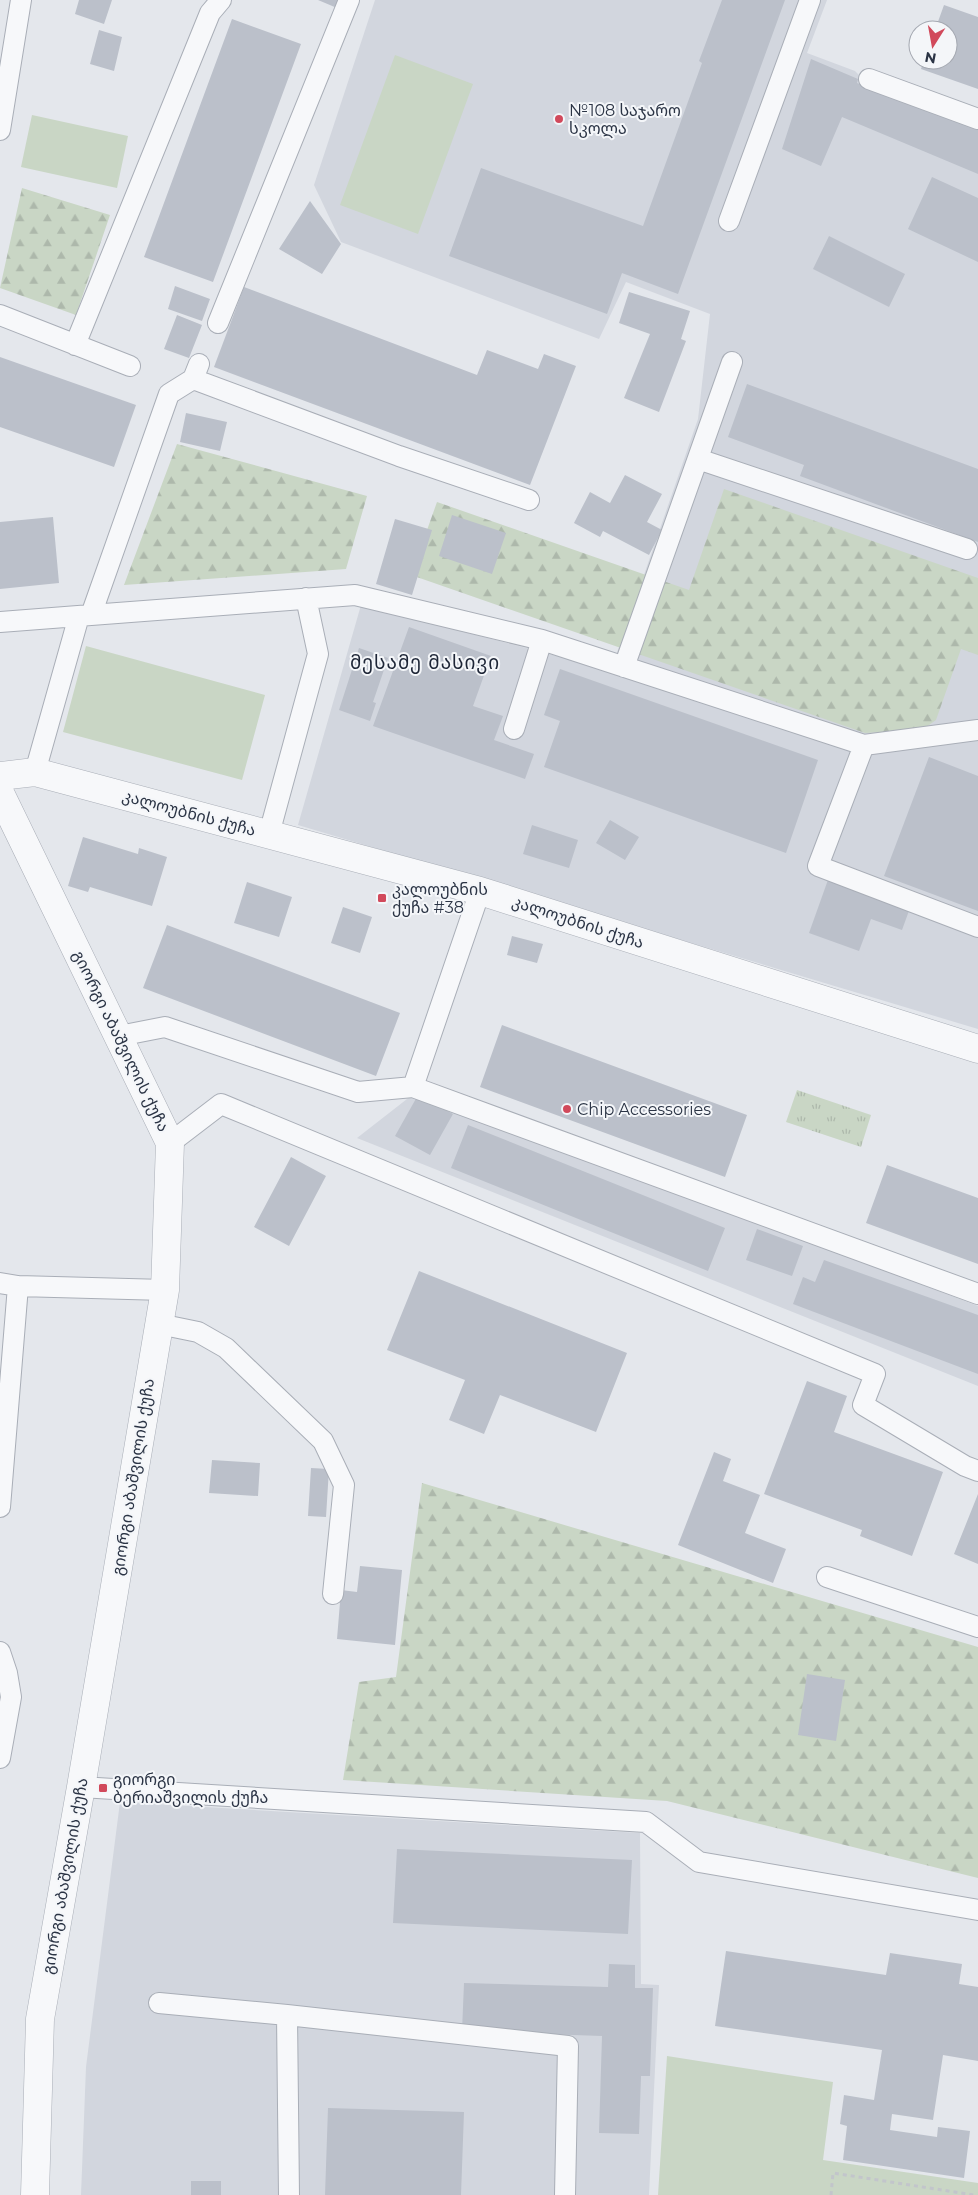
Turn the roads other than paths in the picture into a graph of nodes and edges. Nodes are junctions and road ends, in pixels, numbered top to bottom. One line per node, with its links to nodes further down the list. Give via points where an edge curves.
1 (21, 0): 7 (lane)
2 (221, 0): 11 (lane, via 210,13)
3 (349, 0): 10 (lane)
4 (810, 0): 8 (lane)
5 (869, 79): 6 (lane)
6 (978, 119)
7 (0, 130)
8 (729, 221)
9 (0, 315): 11 (lane)
10 (218, 323)
11 (76, 344): 13 (lane)
12 (732, 362): 14 (lane)
13 (130, 366)
14 (698, 459): 16 (lane); 21 (lane)
15 (529, 500): 18 (lane, via 399,456 196,371 168,394)
16 (967, 549)
17 (306, 598): 18 (lane); 20 (lane, via 355,594); 28 (lane, via 318,654)
18 (85, 616): 19 (lane); 25 (lane)
19 (0, 622)
20 (542, 640): 21 (lane); 22 (lane)
21 (624, 667): 24 (lane)
22 (514, 729)
23 (978, 730): 24 (lane)
24 (864, 745): 30 (lane, via 818,866)
25 (35, 772): 26 (street, კალოუბნის ქუჩა); 28 (street, კალოუბნის ქუჩა)
26 (0, 776)
27 (0, 793): 31 (street, გიორგი აბაშვილის ქუჩა)
28 (269, 834): 29 (street, კალოუბნის ქუჩა)
29 (480, 891): 32 (street, კალოუბნის ქუჩა); 33 (lane)
30 (978, 927)
31 (119, 1036): 33 (lane, via 165,1027 358,1092); 34 (street, გიორგი აბაშვილის ქუჩა)
32 (978, 1049)
33 (413, 1087): 37 (lane)
34 (170, 1143): 36 (street, გიორგი აბაშვილის ქუჩა); 39 (lane, via 221,1104 875,1374 863,1405)
35 (9, 1285): 36 (lane); 40 (lane)
36 (164, 1290): 38 (street, გიორგი აბაშვილის ქუჩა)
37 (978, 1294)
38 (159, 1324): 42 (lane, via 198,1332 226,1348 322,1441 344,1485); 46 (street, გიორგი აბაშვილის ქუჩა)
39 (978, 1471)
40 (0, 1507)
41 (826, 1577): 43 (lane)
42 (333, 1594)
43 (978, 1627)
44 (0, 1652): 45 (lane, via 11,1697)
45 (0, 1758)
46 (81, 1787): 47 (lane, via 646,1822 699,1862); 50 (street, გიორგი აბაშვილის ქუჩა, via 40,2019)
47 (978, 1910)
48 (159, 2003): 49 (lane)
49 (287, 2015): 51 (lane); 52 (lane, via 568,2046)
50 (35, 2195)
51 (289, 2195)
52 (565, 2195)

